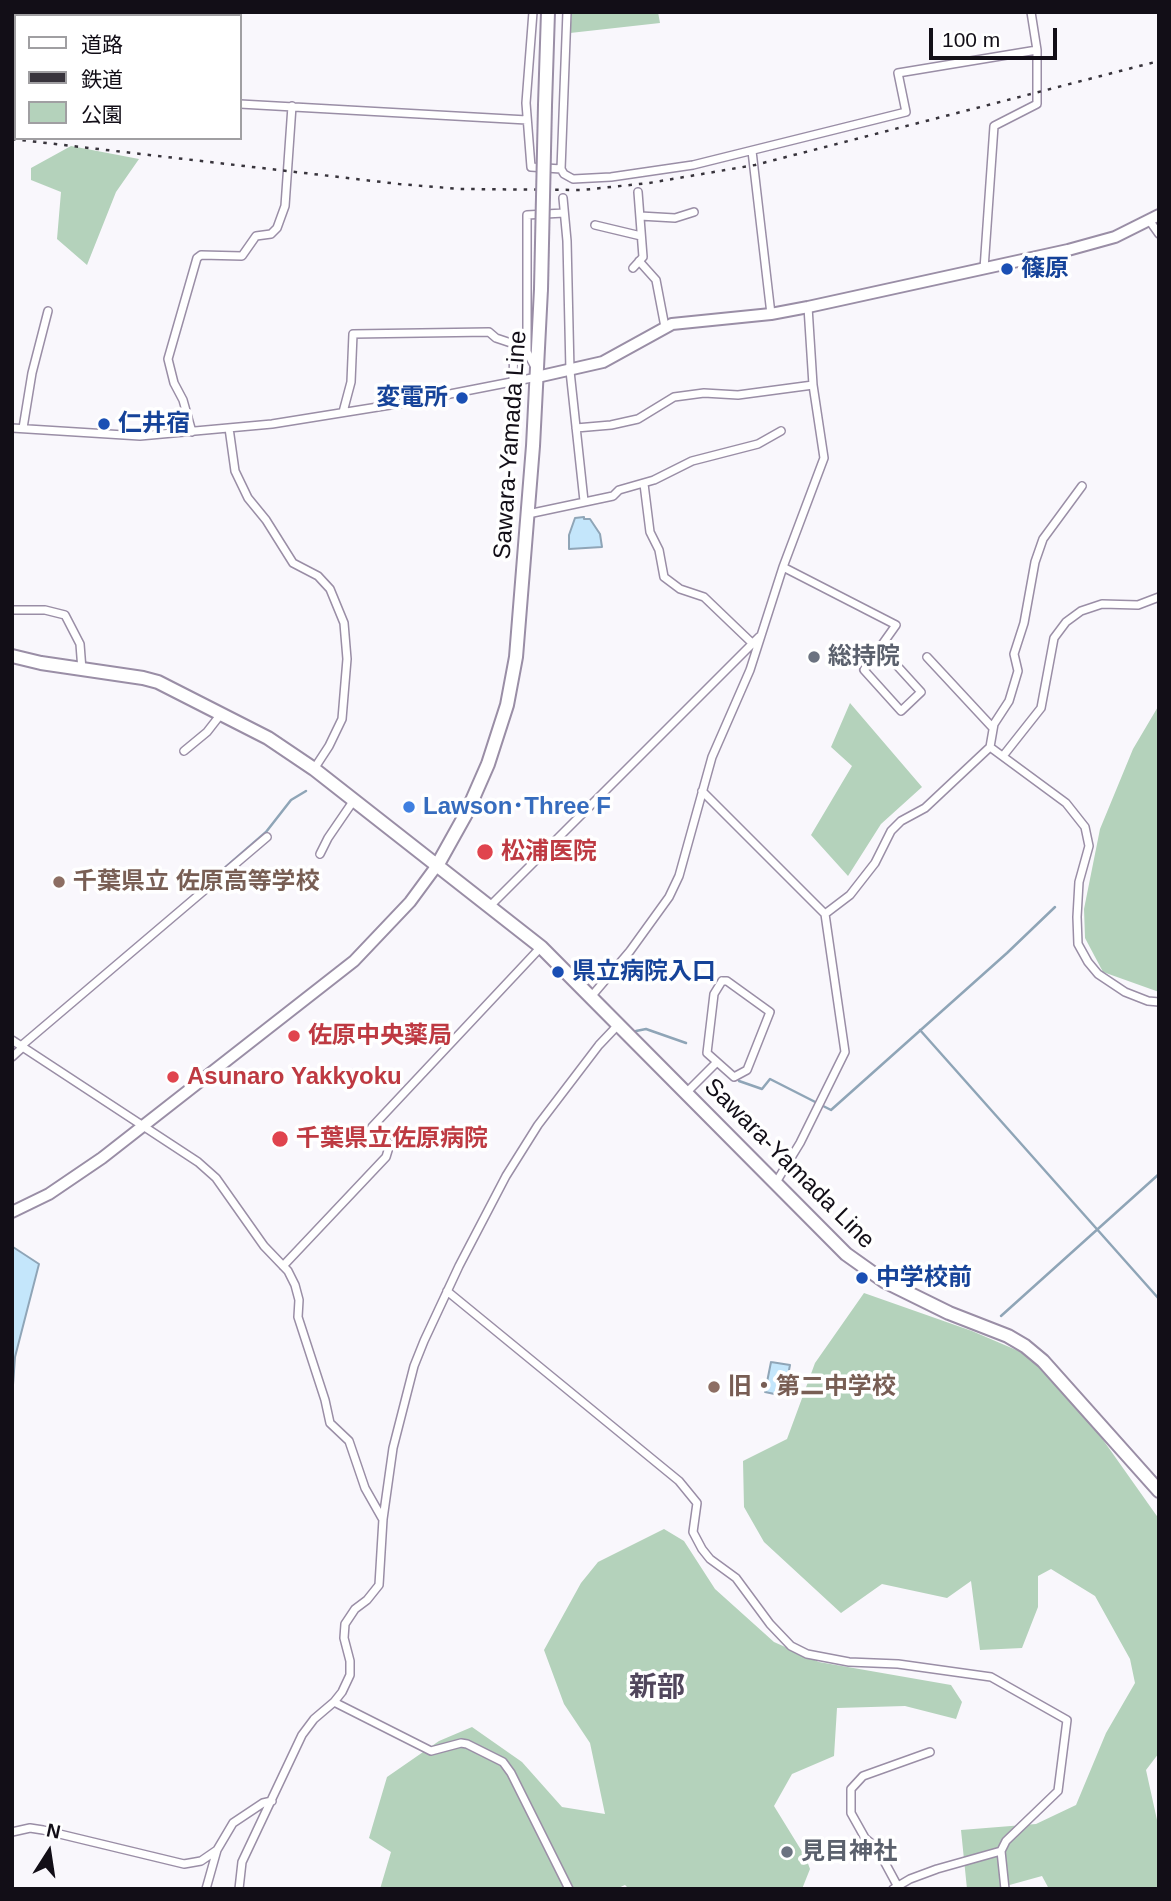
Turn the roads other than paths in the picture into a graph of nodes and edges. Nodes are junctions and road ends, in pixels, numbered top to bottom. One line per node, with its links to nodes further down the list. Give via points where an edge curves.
1 (533, 12): 8 (street)
2 (548, 12): 28 (main road, Sawara-Yamada Line, bridge)
3 (568, 12): 10 (street)
4 (1031, 12): 5 (street)
5 (1037, 50): 9 (street, via 898,73 906,112); 22 (street, via 1037,104 993,126)
6 (242, 104): 7 (street)
7 (292, 106): 8 (street); 37 (street, via 285,206 277,228 256,236 242,256 197,258 168,359)
8 (527, 120): 10 (street, via 531,167)
9 (752, 151): 10 (street, via 611,177 573,179); 25 (street)
10 (561, 169)
11 (638, 192): 15 (street)
12 (563, 198): 14 (street)
13 (694, 212): 15 (street, via 675,218)
14 (564, 214): 27 (street); 28 (street, via 527,215 527,352)
15 (640, 216): 19 (street)
16 (1154, 217): 18 (street); 22 (street, via 1115,237)
17 (595, 225): 19 (street)
18 (1159, 234)
19 (641, 236): 20 (street, via 643,257)
20 (639, 261): 21 (street); 26 (street, via 656,280)
21 (633, 268)
22 (984, 269): 23 (street)
23 (808, 307): 25 (street); 30 (street)
24 (48, 312): 33 (street)
25 (771, 314): 26 (street)
26 (665, 327): 27 (street, via 603,362)
27 (570, 370): 28 (street); 35 (street)
28 (537, 374): 29 (street); 41 (main road, Sawara-Yamada Line)
29 (513, 381): 31 (street); 31 (street, via 514,344 489,332 353,334 351,382)
30 (813, 385): 35 (street, via 738,395 674,397 635,420); 42 (street, via 824,458)
31 (343, 412): 34 (street)
32 (12, 428): 33 (street)
33 (23, 428): 37 (street, via 140,436)
34 (229, 428): 37 (street); 56 (street, via 235,471 248,498 293,564 318,576 330,589 344,623 347,659 342,719)
35 (576, 428): 40 (street)
36 (781, 430): 38 (street, via 748,447 692,461)
37 (192, 432)
38 (644, 484): 40 (street); 46 (street, via 650,533 659,550 664,578 704,597)
39 (1082, 486): 52 (street, via 1043,539 1014,654 1018,671 1009,701)
40 (584, 501): 41 (street)
41 (528, 514): 61 (main road, Sawara-Yamada Line, via 507,705 488,764)
42 (783, 566): 45 (street); 47 (street, via 896,625)
43 (1159, 597): 55 (street, via 1138,606 1102,604 1066,622 1054,638 1041,708)
44 (12, 610): 50 (street, via 65,615 80,644)
45 (762, 634): 46 (street); 57 (street)
46 (752, 643): 62 (street)
47 (880, 647): 47 (street, via 864,670 901,711 921,692)
48 (12, 656): 50 (main road, Sawara-Yamada Line)
49 (927, 657): 52 (street)
50 (82, 670): 51 (main road, Sawara-Yamada Line, via 158,682)
51 (221, 714): 54 (street, via 208,732); 56 (main road, Sawara-Yamada Line)
52 (993, 728): 53 (street)
53 (990, 747): 55 (street); 63 (street, via 925,808 891,831 875,863 850,895)
54 (184, 751)
55 (1003, 756): 66 (street, via 1066,803 1085,827 1089,846 1079,882 1077,917 1078,944 1088,962 1125,992)
56 (314, 769): 58 (main road, Sawara-Yamada Line)
57 (702, 791): 63 (street); 65 (street, via 669,897)
58 (355, 800): 60 (street); 61 (main road, Sawara-Yamada Line)
59 (267, 837): 68 (street)
60 (320, 854)
61 (438, 864): 62 (main road, Sawara-Yamada Line); 72 (street, via 410,902 354,961)
62 (490, 906): 64 (main road, Sawara-Yamada Line)
63 (825, 914): 73 (street, via 845,1052)
64 (541, 947): 65 (main road, Sawara-Yamada Line); 75 (street, via 372,1126 390,1144 386,1157)
65 (590, 998): 67 (main road, Sawara-Yamada Line)
66 (1159, 1002)
67 (618, 1025): 71 (main road, Sawara-Yamada Line); 76 (street, via 538,1125 506,1176)
68 (19, 1045): 69 (street); 72 (street)
69 (12, 1057)
70 (717, 1062): 70 (street, via 707,1053 709,1031 714,994 718,985 727,981 770,1012 747,1070 734,1077); 71 (street)
71 (687, 1092): 73 (main road, Sawara-Yamada Line)
72 (143, 1126): 74 (street, via 70,1181); 75 (street, via 216,1178)
73 (775, 1184): 77 (main road, Sawara-Yamada Line, via 858,1264 884,1281 1025,1346)
74 (12, 1212)
75 (283, 1266): 78 (street, via 295,1285 298,1317 330,1423 349,1441 365,1489)
76 (447, 1291): 78 (street, via 414,1366 393,1448); 84 (street, via 679,1481 696,1503 693,1532 702,1549 736,1578 791,1646 849,1662 991,1677 1067,1720 1058,1791 1006,1840)
77 (1159, 1490)
78 (383, 1519): 79 (street, via 379,1585 345,1624 349,1675)
79 (334, 1702): 81 (street, via 302,1735); 88 (street, via 431,1751 461,1743 503,1762)
80 (930, 1752): 85 (street, via 863,1776 851,1789 851,1812 865,1838 877,1848)
81 (272, 1801): 83 (street, via 233,1823); 87 (street, via 242,1862)
82 (12, 1832): 83 (street, via 43,1830 184,1864 201,1861)
83 (217, 1850): 86 (street)
84 (1001, 1851): 85 (street, via 937,1869); 89 (street)
85 (895, 1887)
86 (206, 1889)
87 (239, 1889)
88 (569, 1889)
89 (1005, 1889)

